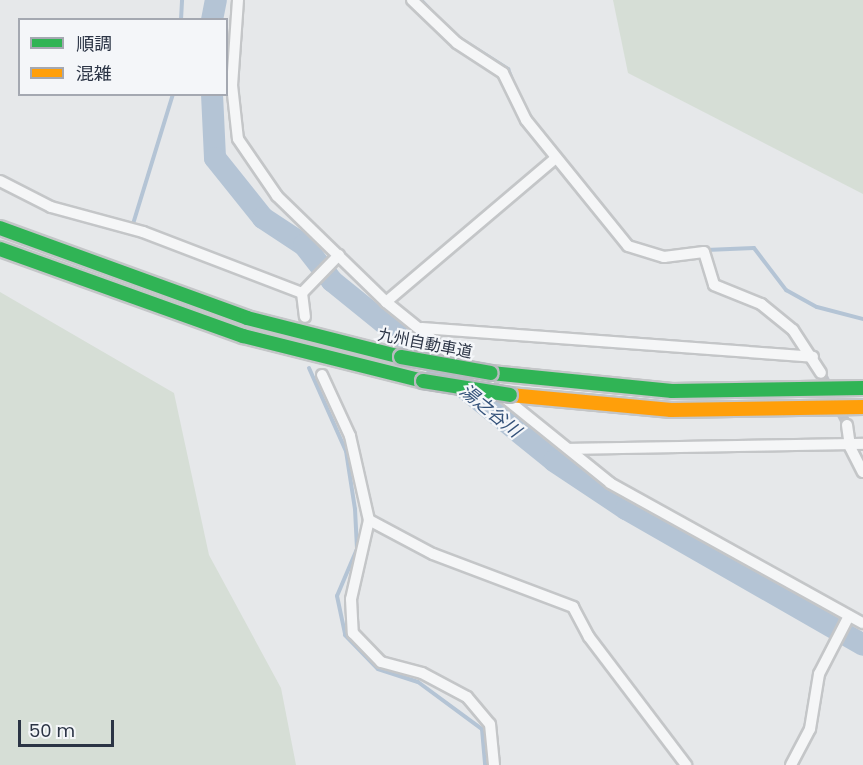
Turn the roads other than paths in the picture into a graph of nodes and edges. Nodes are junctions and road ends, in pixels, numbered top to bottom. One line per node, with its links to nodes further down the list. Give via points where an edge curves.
1 (238, 0): 7 (street, via 232,85 238,139 277,196)
2 (412, 0): 3 (street, via 457,44 503,73 526,120)
3 (556, 158): 9 (street); 12 (street, via 628,246 664,257 704,252 714,285 761,304 793,330)
4 (0, 181): 8 (street, via 51,207 143,232)
5 (0, 228): 15 (highway, 九州自動車道, bridge, via 236,314 401,357 490,373 672,391)
6 (0, 249): 16 (highway, bridge, via 233,333 423,381 510,395 671,410)
7 (337, 257): 8 (street); 9 (street)
8 (302, 293): 10 (street)
9 (386, 302): 11 (street)
10 (305, 317)
11 (422, 328): 12 (street); 20 (street)
12 (813, 357): 13 (street)
13 (821, 373)
14 (322, 375): 22 (street, via 350,436)
15 (863, 388)
16 (863, 407)
17 (847, 425): 19 (street)
18 (863, 444): 19 (street)
19 (850, 447): 20 (street); 21 (street)
20 (568, 449): 23 (street, via 610,483)
21 (863, 472)
22 (369, 520): 25 (street, via 351,599 353,633 381,662 422,673 467,697 490,724); 26 (street, via 433,554 573,607 589,637)
23 (848, 618): 24 (street); 27 (street, via 819,674 810,729)
24 (863, 623)
25 (495, 765)
26 (686, 765)
27 (791, 765)

